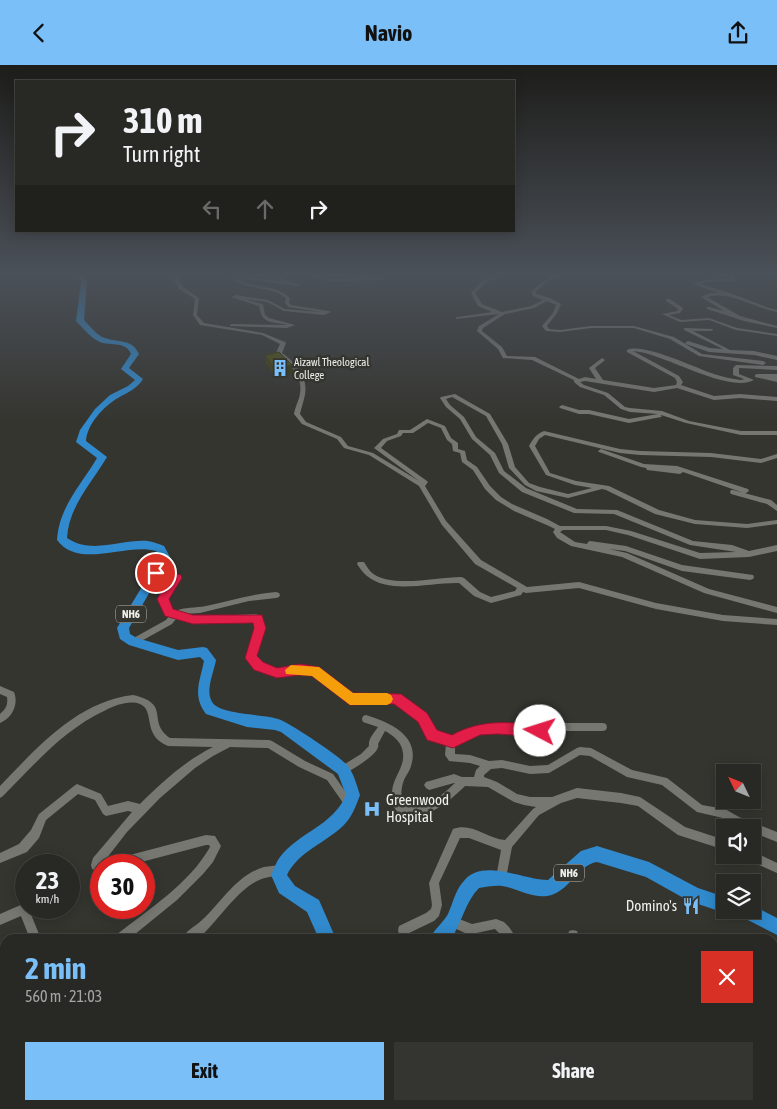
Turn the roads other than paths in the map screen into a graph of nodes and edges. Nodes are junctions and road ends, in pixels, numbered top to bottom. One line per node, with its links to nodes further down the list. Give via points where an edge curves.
1 (82, 323): 42 (highway, NH6, via 101,340 126,344 133,349 135,354 125,369 139,379 108,401 82,434 81,442 102,457 83,483 64,519 62,540 66,545 86,551 154,545 166,557)
2 (201, 323): 8 (street)
3 (283, 323): 8 (street, via 293,325)
4 (488, 323): 18 (street, via 479,330 501,349 505,357 535,359)
5 (547, 323): 12 (street, via 544,326 548,330 560,331 626,326)
6 (719, 323): 11 (street, via 736,329)
7 (758, 323): 9 (street)
8 (210, 326): 31 (street, via 243,330 281,341 284,344 279,353 294,363 302,379 304,389 297,414 302,421 339,438 349,449 366,452 388,463)
9 (777, 327)
10 (711, 330): 13 (street, via 686,329)
11 (777, 335)
12 (679, 341): 13 (street); 16 (street, via 701,355 752,360)
13 (732, 353): 14 (street)
14 (777, 358)
15 (602, 360): 20 (street, via 592,368)
16 (777, 368): 21 (street, via 736,367 736,375 751,380 737,381 713,376 647,351 629,350 677,377 680,382)
17 (777, 376): 19 (street, via 757,375)
18 (576, 379): 20 (street); 24 (street, via 582,386 609,396 623,408)
19 (777, 380)
20 (601, 381): 21 (street, via 654,390)
21 (676, 386): 22 (street, via 714,398)
22 (777, 399)
23 (562, 407): 25 (street)
24 (671, 415): 25 (street, via 634,421); 27 (street, via 730,431)
25 (621, 419): 26 (street, via 634,424)
26 (648, 423)
27 (777, 433)
28 (597, 446): 29 (street, via 640,453 711,455 761,461); 30 (street, via 596,450); 32 (street, via 544,433 532,446 548,474 575,483)
29 (777, 456)
30 (640, 465): 33 (street, via 675,467); 34 (street, via 658,471 682,473 769,503)
31 (421, 485): 36 (street, via 425,482 377,448 401,431 410,432 427,421 443,427 455,443 455,450 464,453 464,461 477,470 491,493 504,503); 43 (street, via 444,523 478,562)
32 (603, 487): 35 (street, via 657,512 695,522 747,526); 39 (street, via 568,495 527,484 512,469 505,444 488,415 453,395 443,398 462,418 474,438 493,454 501,472 524,490 576,511 615,512 692,543 732,548)
33 (746, 491)
34 (777, 509)
35 (777, 522)
36 (558, 529): 37 (street, via 558,536); 39 (street, via 606,528 700,556)
37 (578, 545): 41 (street, via 618,547 682,568); 45 (street, via 624,555 708,591)
38 (777, 548): 39 (street)
39 (749, 555)
40 (360, 564): 43 (street, via 372,577 393,583 461,581 491,600 518,593)
41 (750, 577)
42 (153, 578): 46 (street, via 176,576 163,599 166,610); 48 (highway, NH6, via 123,628 124,636)
43 (522, 588): 47 (street, via 537,590 579,585 723,618)
44 (276, 595): 46 (street, via 255,596 202,610 184,610)
45 (777, 610)
46 (174, 615): 48 (street, via 170,622); 54 (street, via 193,619 256,617 260,628 251,658 258,666 277,673 300,669 314,671 350,699 396,698 422,717 432,735)
47 (777, 622)
48 (133, 642): 57 (highway, via 178,655 203,653 210,660 203,698 210,710 286,728)
49 (0, 690): 50 (street, via 13,699 12,707)
50 (0, 719)
51 (366, 719): 52 (street)
52 (384, 725): 57 (street, via 374,747); 59 (street, via 398,734 408,749 407,764 397,784 397,805 402,811 416,814 450,795)
53 (603, 727): 54 (street, via 562,727 540,731 497,727 470,732)
54 (453, 741): 56 (street, via 449,746 451,757)
55 (232, 742): 61 (street, via 168,742 158,737 154,730 154,711 149,705 137,699 119,700 54,737); 63 (street, via 269,744 330,777); 64 (street, via 192,763)
56 (489, 765): 58 (street, via 479,773); 65 (street, via 549,769 580,751 591,752 630,774 664,781 700,809 725,813 736,821)
57 (343, 769): 63 (highway, via 353,795)
58 (479, 781): 59 (street); 62 (street, via 522,800)
59 (462, 783): 60 (street, via 454,778)
60 (429, 785)
61 (0, 793)
62 (552, 803): 66 (street, via 577,793 640,802 682,831); 67 (street, via 536,812)
63 (350, 805): 73 (highway, via 345,815 292,855)
64 (140, 809): 68 (street); 70 (street, via 128,806 106,811 98,797 77,789 42,817 35,834 22,848)
65 (777, 837)
66 (716, 842)
67 (507, 845): 74 (street); 82 (street, via 495,844 464,832 456,833 434,883 435,912)
68 (103, 854)
69 (152, 854): 76 (street, via 206,840 211,840 216,846 204,865)
70 (0, 858)
71 (761, 860): 72 (street)
72 (777, 868)
73 (280, 870): 85 (street, via 262,873 240,887 204,928); 86 (highway, via 280,879 286,888 296,898 311,903)
74 (501, 878): 75 (highway, NH6, via 548,888 557,885 586,856 597,854 649,870 695,895); 80 (highway, NH6, via 475,880 468,885)
75 (716, 902)
76 (155, 909)
77 (761, 918): 81 (highway)
78 (143, 919): 84 (street)
79 (0, 920): 83 (street, via 22,909)
80 (454, 922): 87 (highway, NH6); 88 (street, via 472,929 498,924)
81 (777, 927)
82 (404, 930)
83 (34, 934)
84 (126, 934)
85 (195, 934)
86 (326, 934)
87 (444, 934)
88 (507, 934)

